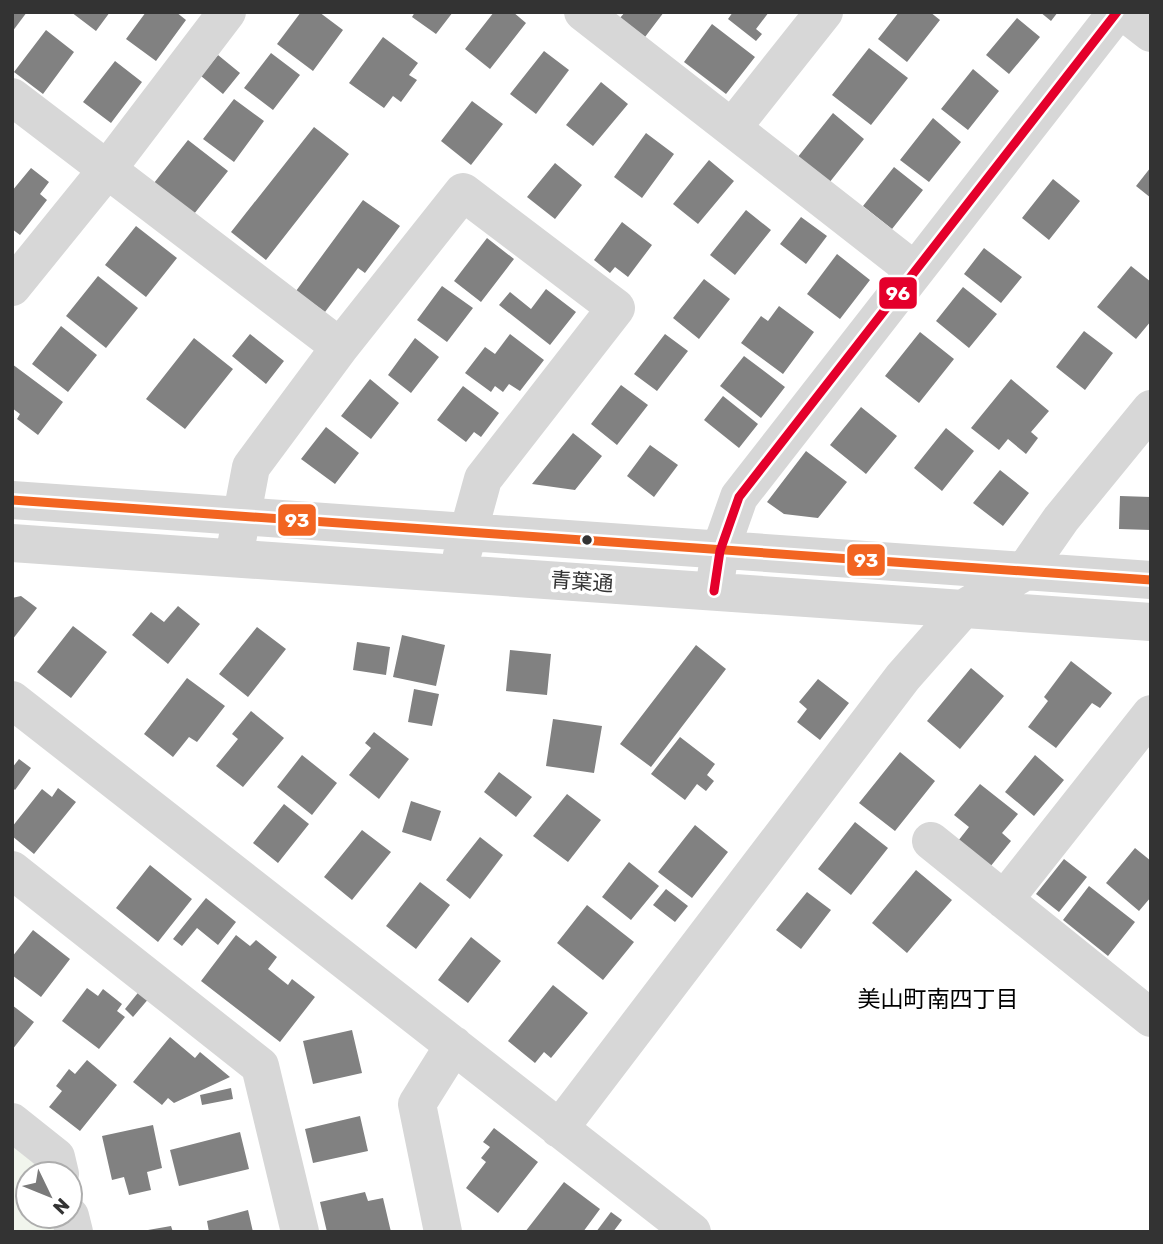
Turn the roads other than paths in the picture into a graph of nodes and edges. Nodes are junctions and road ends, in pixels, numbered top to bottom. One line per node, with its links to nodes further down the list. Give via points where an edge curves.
1 (227, 12): 9 (street)
2 (583, 12): 8 (street)
3 (824, 12): 8 (street)
4 (1117, 12): 10 (street)
5 (1124, 12): 6 (street)
6 (1151, 33)
7 (12, 97): 9 (street)
8 (732, 128): 10 (street)
9 (106, 171): 11 (street); 12 (street)
10 (915, 271): 18 (street, via 739,497)
11 (12, 287)
12 (340, 347): 15 (street, via 251,467); 16 (street, via 463,192 615,308 483,479)
13 (1151, 409): 20 (street, via 1060,519)
14 (12, 500): 15 (street, 青葉通)
15 (242, 516): 16 (street, 青葉通); 19 (street)
16 (468, 532): 18 (street, 青葉通); 21 (street)
17 (12, 543): 19 (street, 青葉通)
18 (720, 551): 20 (street, 青葉通); 23 (street)
19 (234, 560): 21 (street, 青葉通)
20 (1024, 572): 22 (street, 青葉通); 24 (street)
21 (456, 573): 23 (street, 青葉通)
22 (1151, 580)
23 (714, 591): 24 (street, 青葉通)
24 (963, 609): 25 (street, 青葉通); 34 (street, via 903,677)
25 (1151, 622)
26 (12, 700): 32 (street)
27 (1151, 714): 30 (street)
28 (931, 841): 30 (street)
29 (14, 875): 36 (street, via 260,1066)
30 (1004, 900): 31 (street)
31 (1151, 1018)
32 (454, 1045): 34 (street); 37 (street, via 417,1104)
33 (12, 1122): 35 (street)
34 (559, 1129): 38 (street)
35 (57, 1160)
36 (300, 1232)
37 (443, 1232)
38 (692, 1232)

